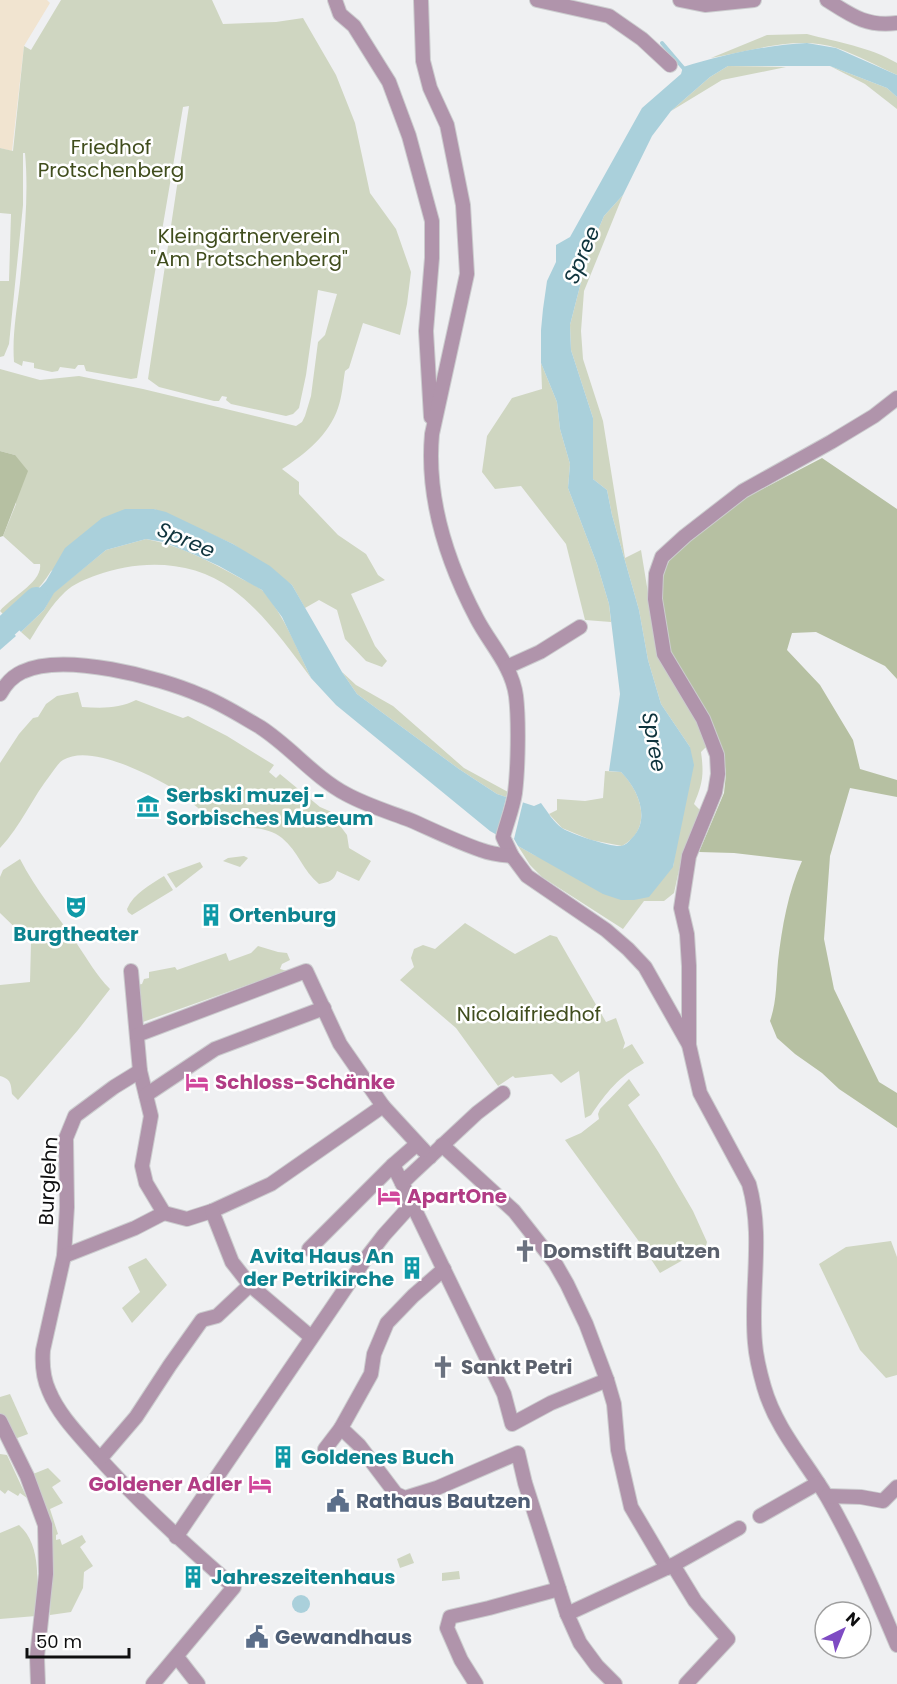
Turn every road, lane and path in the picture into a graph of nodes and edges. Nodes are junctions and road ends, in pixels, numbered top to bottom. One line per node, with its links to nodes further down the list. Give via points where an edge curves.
1 (335, 0): 10 (street, via 340,14 354,27 389,82 409,136 432,221 426,331)
2 (420, 0): 10 (street, via 423,61 447,125 464,206 467,274)
3 (537, 0): 8 (street, via 609,16)
4 (680, 0): 5 (street, via 705,5)
5 (754, 0)
6 (827, 0): 7 (street, via 861,21)
7 (897, 23)
8 (670, 65)
9 (897, 398): 18 (street, via 874,416 743,491 662,557 656,574 655,599 664,654 704,719 717,755 715,792 689,856 681,908 690,966)
10 (432, 434): 12 (street, via 430,459 435,503 447,553 478,621)
11 (580, 627): 12 (street)
12 (507, 667): 14 (street, via 516,695 515,793 503,837)
13 (0, 694): 14 (street, via 21,672 39,667 108,668 142,675 200,695 262,728 346,794 483,851)
14 (512, 856): 18 (street, via 527,876 606,930 645,967)
15 (131, 974): 17 (street)
16 (324, 1008): 17 (street, via 306,971); 21 (street, via 215,1049); 22 (street, via 340,1044)
17 (137, 1035): 19 (street)
18 (689, 1045): 39 (street, via 700,1093 750,1184 754,1201 758,1228 755,1341 764,1387 786,1436)
19 (140, 1071): 21 (street); 30 (street, Burglehn, via 75,1116 66,1138)
20 (503, 1093): 23 (street)
21 (146, 1095): 28 (street, via 151,1116 142,1166 146,1183)
22 (383, 1106): 24 (street); 27 (street, via 271,1184)
23 (442, 1145): 24 (street); 34 (street, via 514,1211 555,1263 586,1324)
24 (430, 1157): 26 (street, via 402,1183)
25 (393, 1165): 29 (street)
26 (411, 1205): 31 (street); 33 (street, via 384,1234)
27 (212, 1211): 28 (street, via 187,1219); 32 (street, via 232,1262)
28 (164, 1213): 30 (street)
29 (309, 1249)
30 (64, 1256): 38 (street, Burglehn, via 42,1366 49,1391 65,1418)
31 (444, 1269): 34 (street, via 504,1395 512,1424 551,1402); 36 (street, via 387,1323 374,1354 371,1374)
32 (250, 1284): 33 (street); 38 (street, via 217,1316 202,1320 136,1418)
33 (311, 1337): 44 (street)
34 (607, 1380): 45 (street, via 631,1507)
35 (0, 1421): 50 (street, via 45,1525 46,1574)
36 (341, 1428): 37 (street); 46 (street, via 402,1498 437,1488 518,1453)
37 (325, 1449)
38 (100, 1459): 44 (street, Burglehn)
39 (818, 1482): 41 (street); 42 (street)
40 (897, 1487): 41 (street, via 883,1501)
41 (826, 1496): 48 (street)
42 (760, 1516)
43 (739, 1528): 45 (street)
44 (176, 1537): 49 (street, Burglehn, via 234,1587)
45 (670, 1567): 47 (street); 55 (street, via 729,1639)
46 (559, 1589): 47 (street); 53 (street, via 450,1617 447,1628)
47 (567, 1614): 54 (street, via 580,1643)
48 (897, 1645)
49 (177, 1657): 51 (street); 52 (street)
50 (38, 1684)
51 (153, 1684)
52 (198, 1684)
53 (476, 1684)
54 (615, 1684)
55 (686, 1684)

